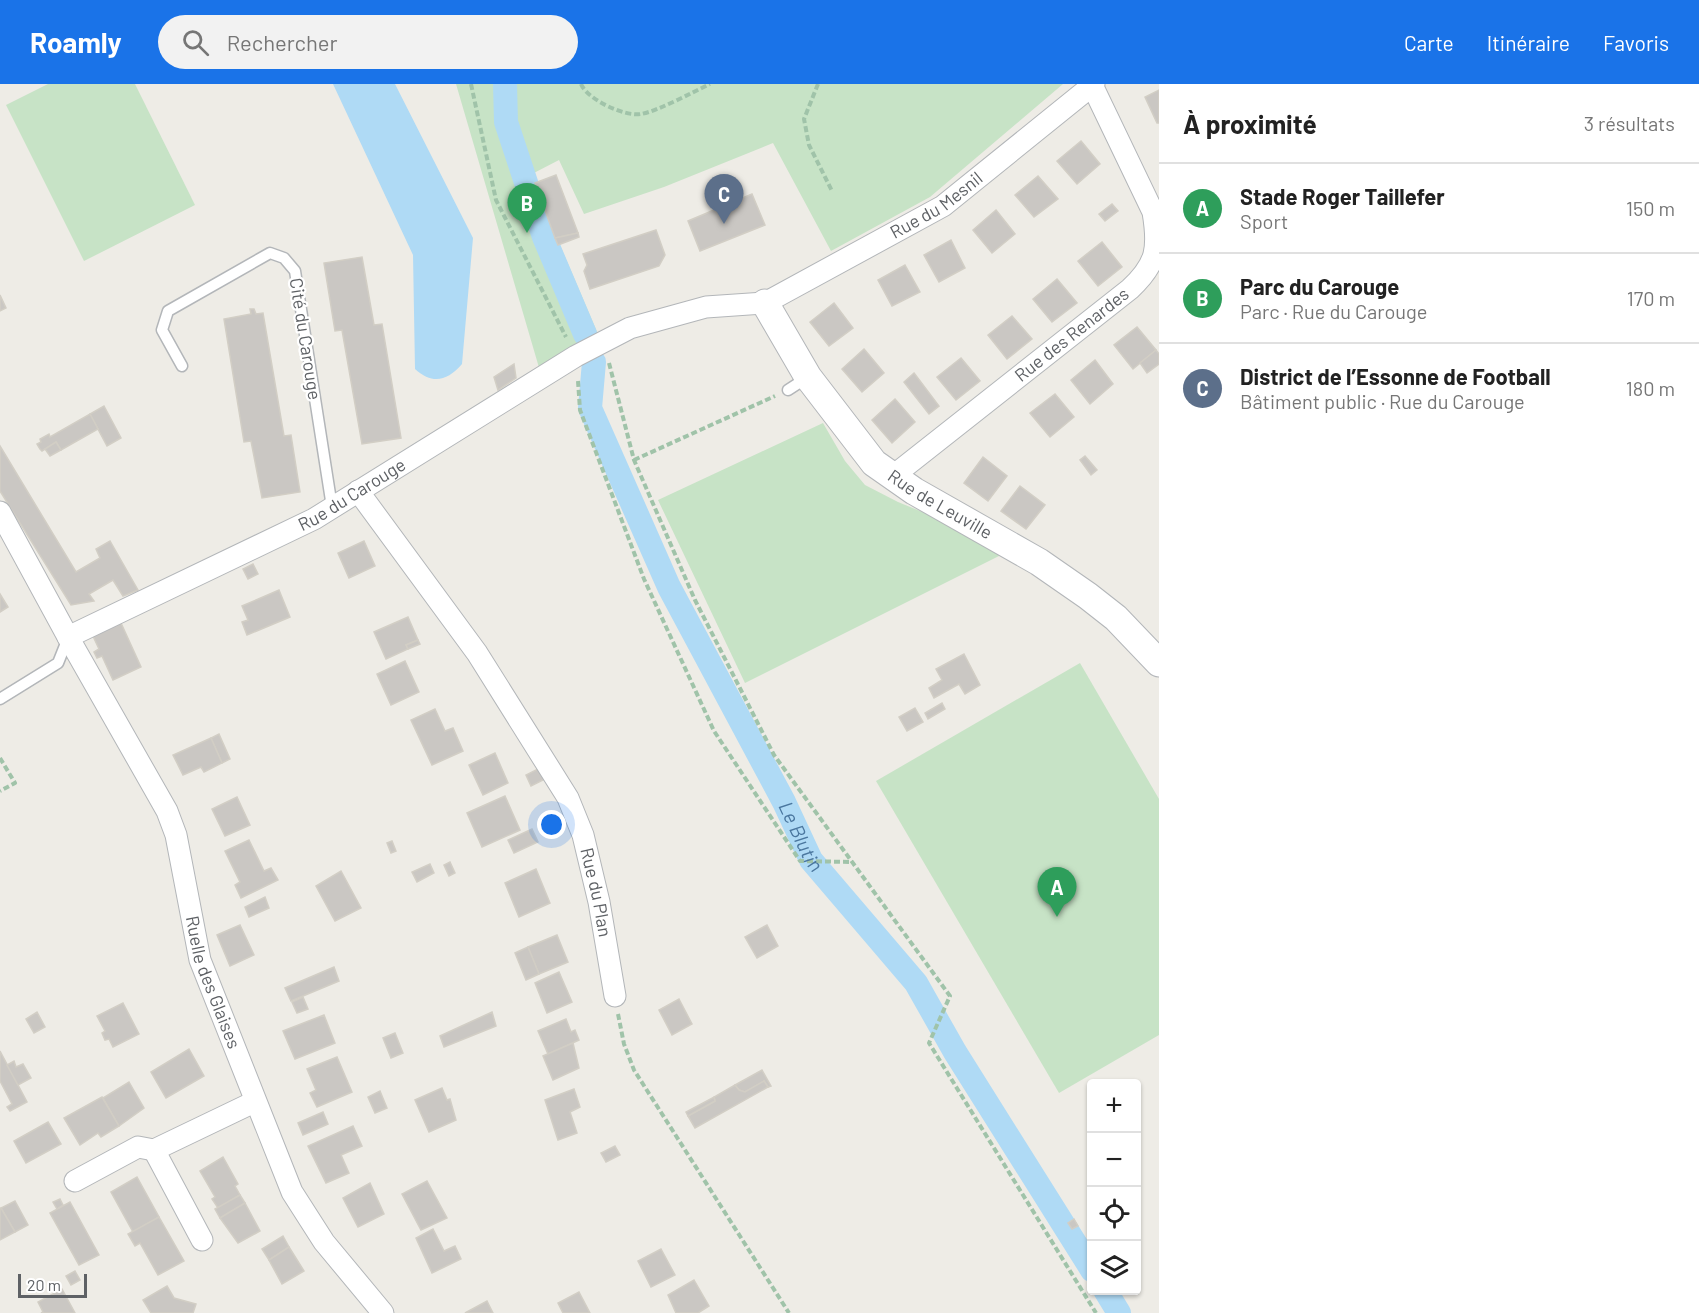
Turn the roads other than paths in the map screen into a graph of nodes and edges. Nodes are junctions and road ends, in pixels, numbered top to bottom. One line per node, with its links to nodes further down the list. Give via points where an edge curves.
1 (1093, 85): 2 (street, Rue du Mesnil, via 944,206); 4 (street, Rue des Renardes, via 1153,212 1158,235 1153,261 1130,289)
2 (765, 303): 4 (street, Rue de Leuville, via 798,384 874,463); 5 (street, Rue du Carouge, via 706,307 630,328 576,356)
3 (182, 366): 6 (lane, Cité du Carouge, via 162,330 168,311 270,253 284,258 295,271)
4 (893, 476): 9 (street, Rue de Leuville, via 1078,589 1116,618)
5 (358, 491): 6 (street, Rue du Carouge); 11 (street, Rue du Plan, via 477,653 572,807 584,835)
6 (332, 507): 8 (street, Rue du Carouge, via 273,540)
7 (0, 512): 8 (street)
8 (68, 637): 10 (lane, via 58,663); 12 (street, Ruelle des Glaises, via 167,811 176,835 200,960)
9 (1159, 663)
10 (0, 699)
11 (615, 996)
12 (254, 1102): 13 (street); 16 (street, Ruelle des Glaises, via 304,1215)
13 (153, 1150): 14 (street, via 138,1147); 15 (street)
14 (75, 1181)
15 (202, 1240)
16 (383, 1313)

